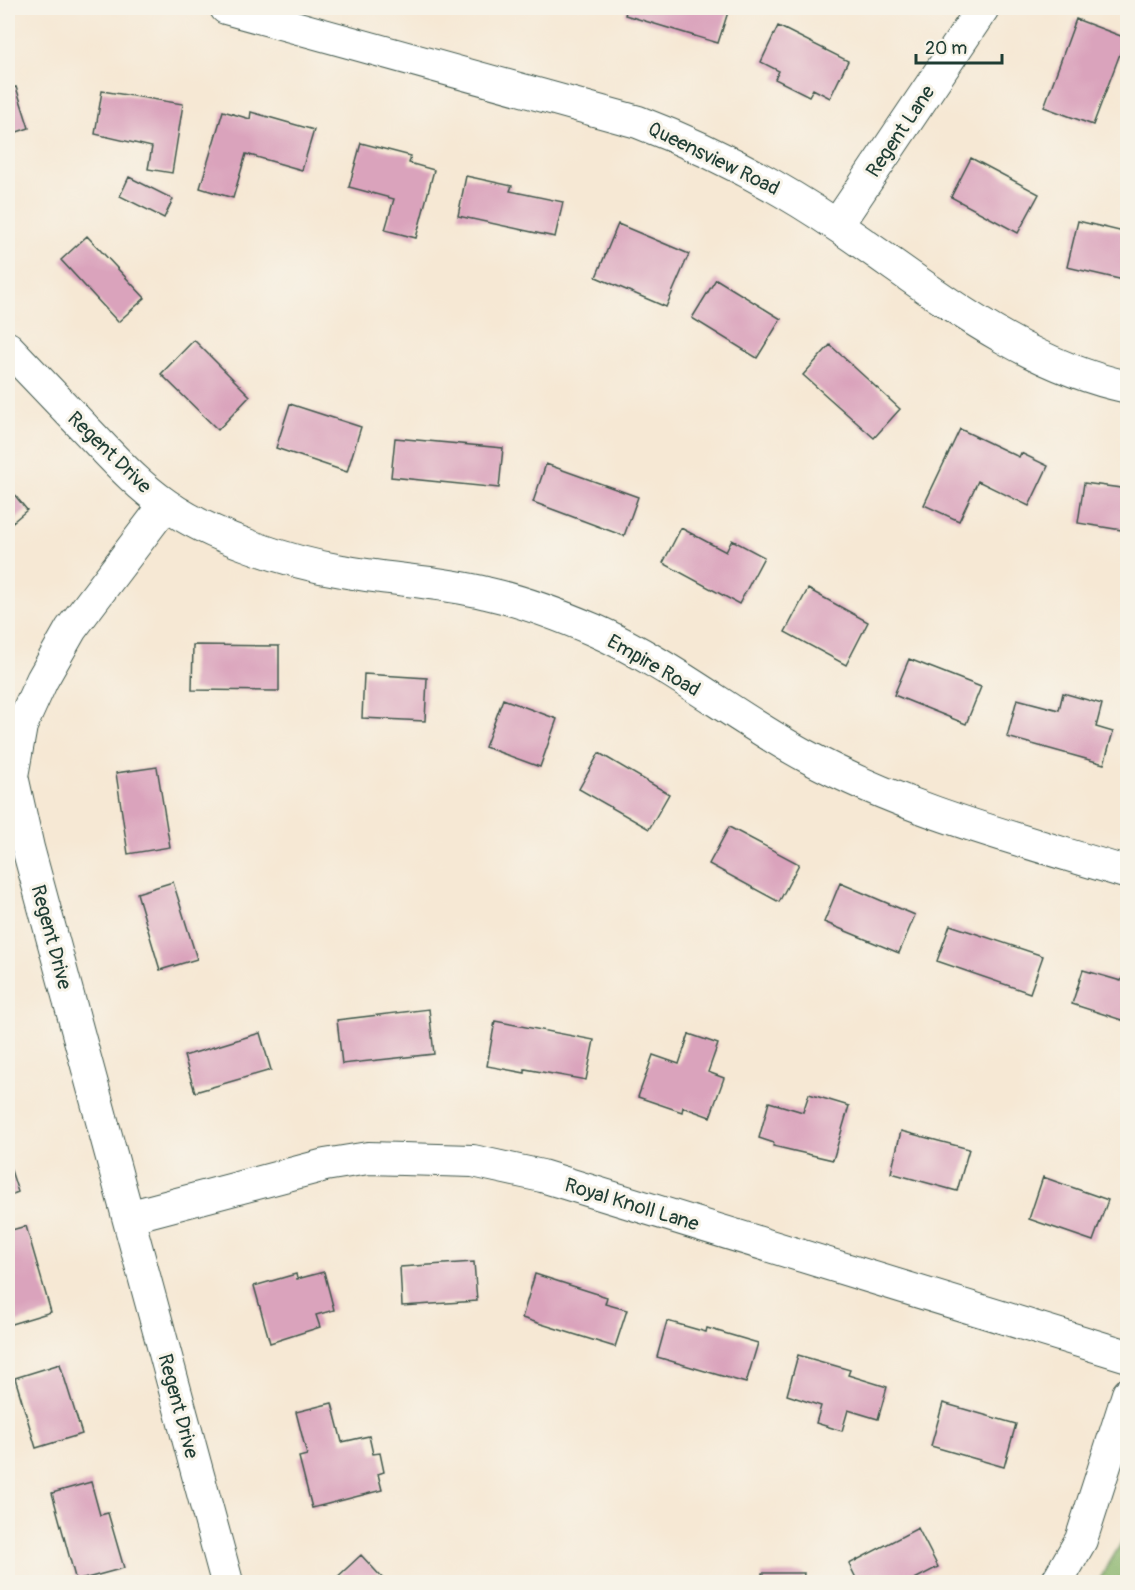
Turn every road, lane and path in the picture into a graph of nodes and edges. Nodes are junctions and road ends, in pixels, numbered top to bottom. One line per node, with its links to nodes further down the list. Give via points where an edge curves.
1 (226, 8): 3 (street, Queensview Road, via 638,122 728,160)
2 (983, 8): 3 (street, Regent Lane)
3 (837, 225): 5 (street, Queensview Road, via 1008,341 1077,373)
4 (8, 348): 6 (street, Regent Drive, via 124,470)
5 (1128, 387)
6 (165, 505): 7 (street, Regent Drive, via 71,629 21,726); 8 (street, Empire Road, via 238,541 292,560 488,593 544,610 596,631 805,756 878,792 932,813)
7 (10, 775): 9 (street, Regent Drive)
8 (1128, 873)
9 (128, 1217): 10 (street, Royal Knoll Lane, via 325,1165 368,1158 473,1161 542,1176); 12 (street, Regent Drive)
10 (1128, 1356)
11 (1128, 1394): 13 (street, via 1081,1540)
12 (227, 1582)
13 (1057, 1582)

